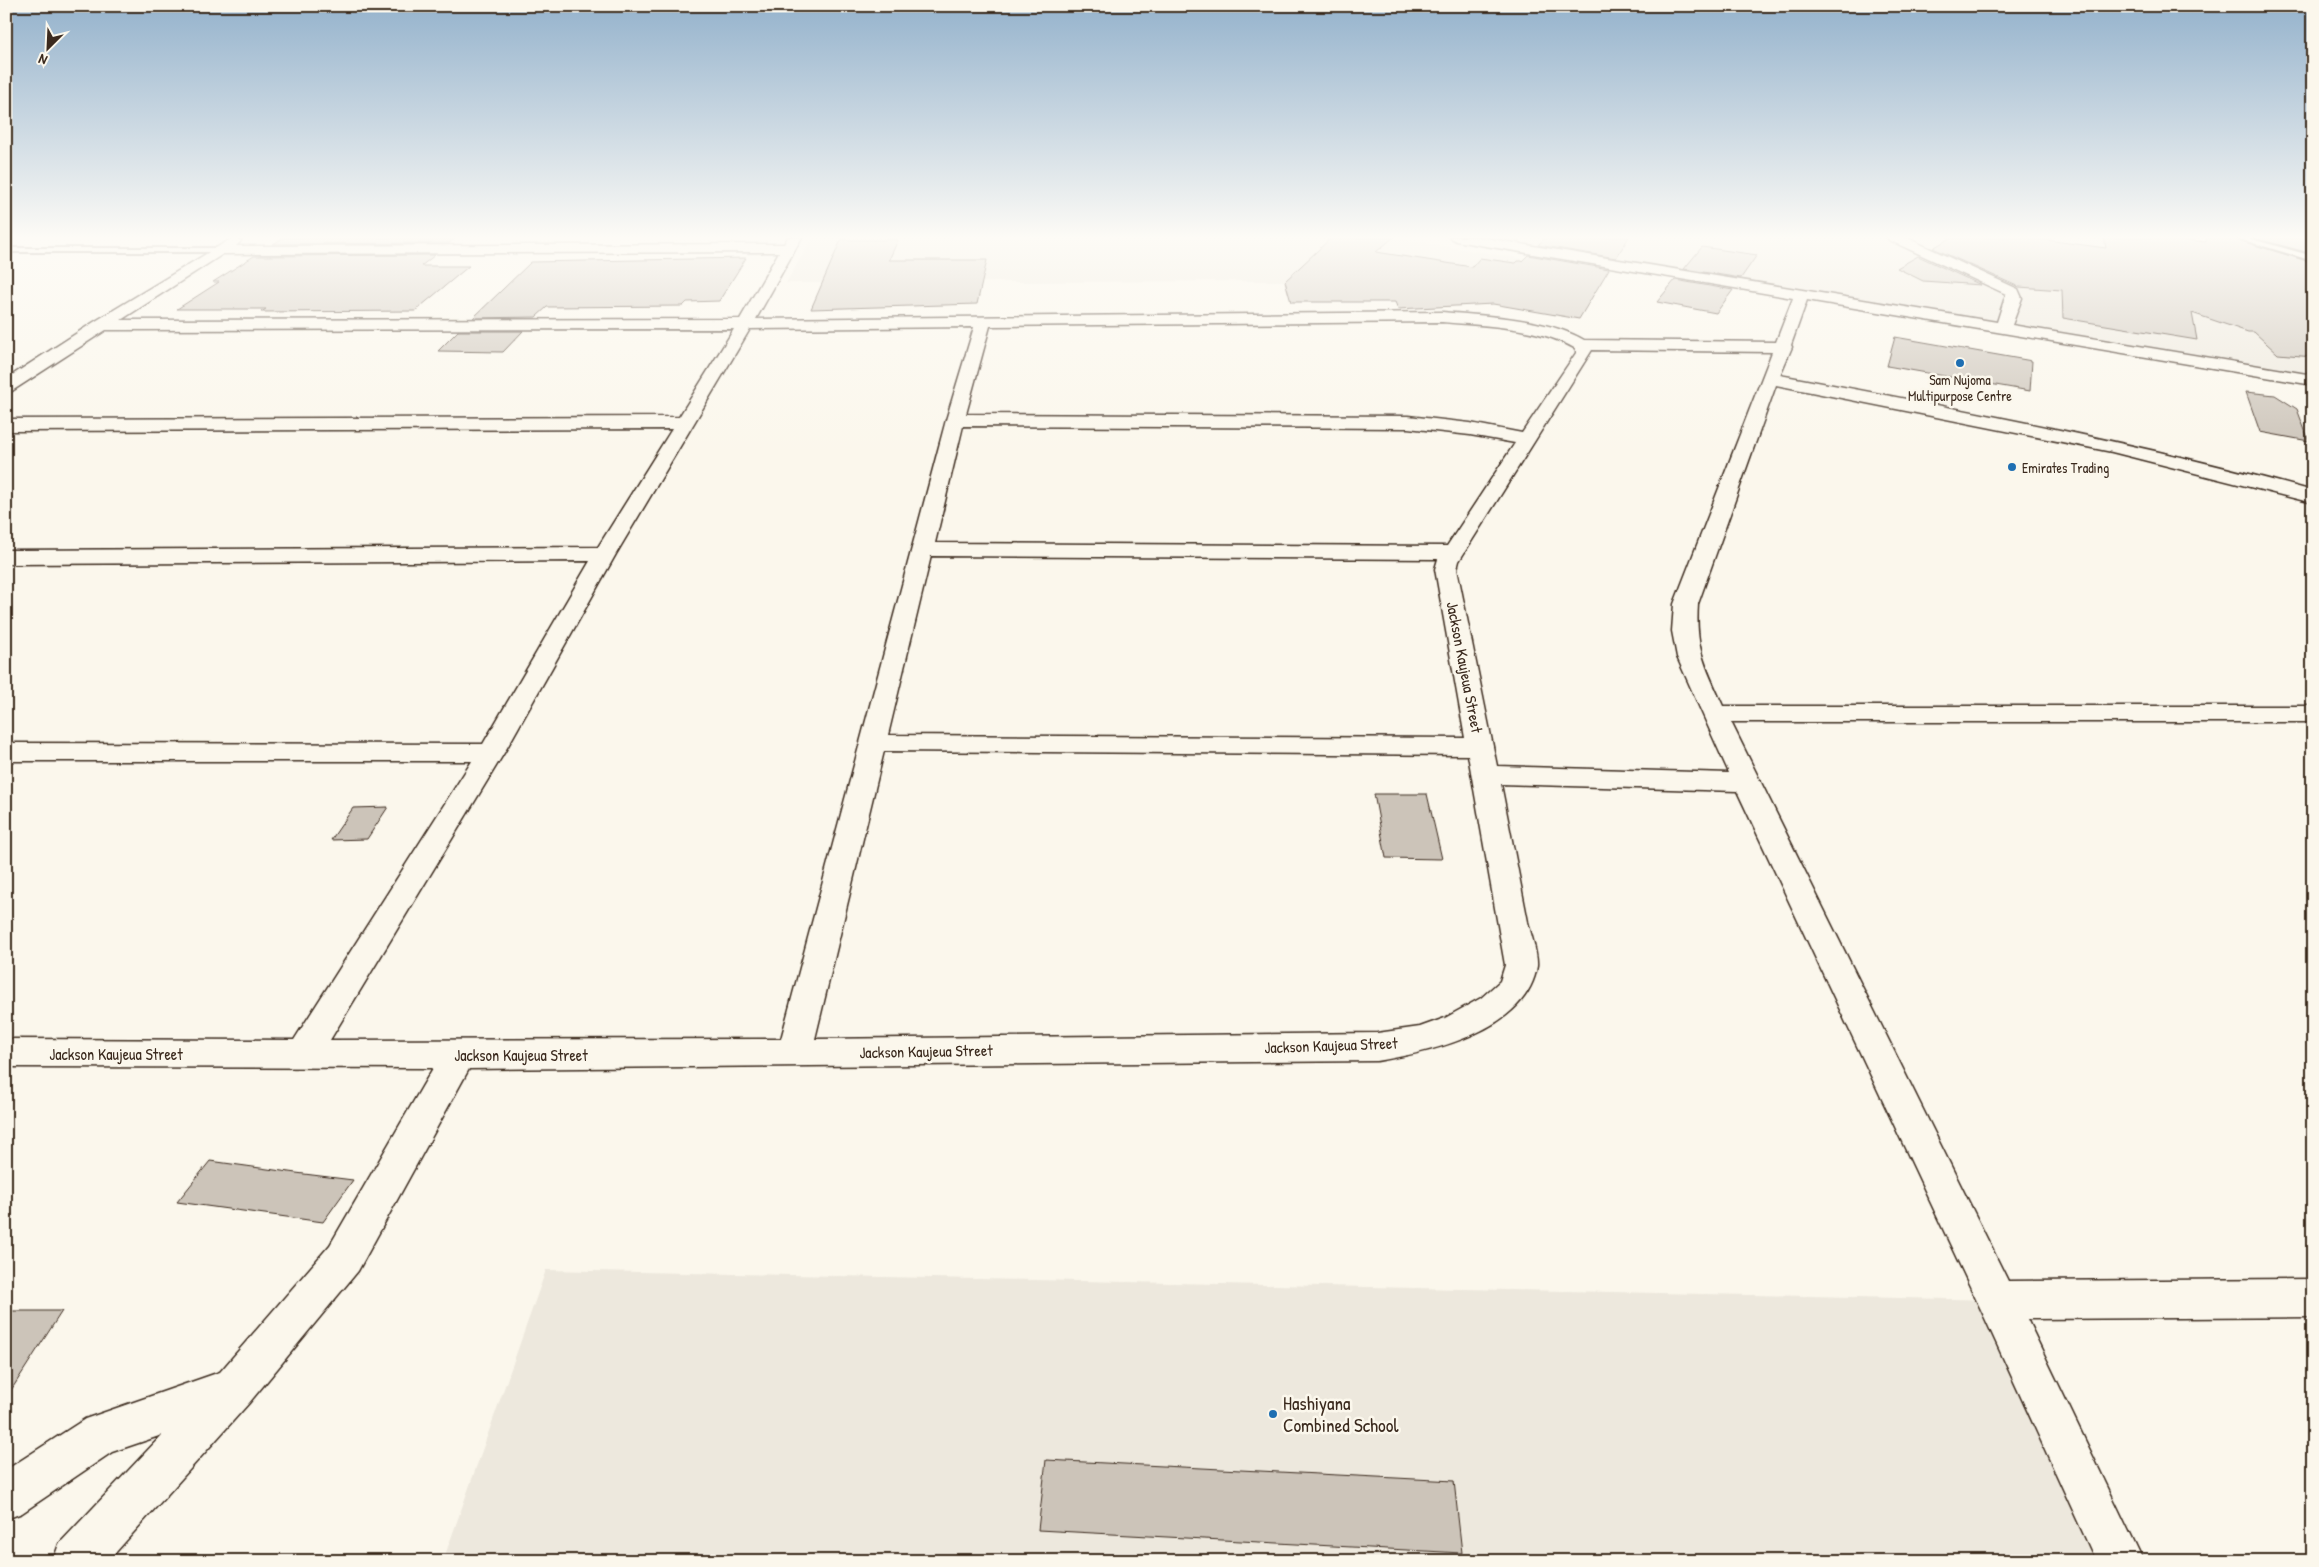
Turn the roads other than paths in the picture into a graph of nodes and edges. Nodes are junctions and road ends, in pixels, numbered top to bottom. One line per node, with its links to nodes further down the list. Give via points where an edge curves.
1 (124, 310): 8 (street)
2 (753, 310): 7 (street)
3 (1796, 310): 11 (street)
4 (1890, 310): 9 (street)
5 (2010, 310): 9 (street)
6 (983, 322): 7 (street); 10 (street, via 1442,317 1553,334 1567,337); 15 (street)
7 (745, 324): 8 (street); 16 (street)
8 (100, 325): 14 (street)
9 (2003, 328): 13 (street)
10 (1580, 345): 11 (street); 18 (street, Jackson Kaujeua Street, via 1584,352)
11 (1784, 347): 12 (street)
12 (1771, 379): 19 (street, via 2044,432 2217,470); 24 (street, via 1686,604 1684,631 1690,657)
13 (2313, 380)
14 (6, 387)
15 (955, 420): 18 (street, via 1408,422); 20 (street)
16 (684, 423): 17 (street); 22 (street)
17 (6, 425)
18 (1527, 440): 21 (street, Jackson Kaujeua Street)
19 (2313, 497)
20 (922, 549): 21 (street); 26 (street)
21 (1453, 553): 27 (street, Jackson Kaujeua Street, via 1446,569)
22 (605, 554): 23 (street); 29 (street)
23 (6, 557)
24 (1714, 714): 25 (street); 31 (street)
25 (2313, 714)
26 (873, 743): 27 (street); 33 (street)
27 (1480, 747): 30 (street, Jackson Kaujeua Street)
28 (6, 752): 29 (street)
29 (491, 753): 34 (street)
30 (1485, 774): 31 (street); 33 (street, Jackson Kaujeua Street, via 1521,965 1514,987 1493,1007 1457,1027 1421,1040 1377,1047)
31 (1746, 782): 37 (street)
32 (6, 1053): 34 (street, Jackson Kaujeua Street)
33 (794, 1053): 35 (street, Jackson Kaujeua Street)
34 (303, 1054): 35 (street, Jackson Kaujeua Street)
35 (458, 1054): 38 (street, via 344,1258)
36 (2313, 1298): 37 (street)
37 (1997, 1300): 41 (street)
38 (234, 1388): 39 (street, via 100,1434); 40 (street)
39 (6, 1497)
40 (76, 1561)
41 (2120, 1561)

